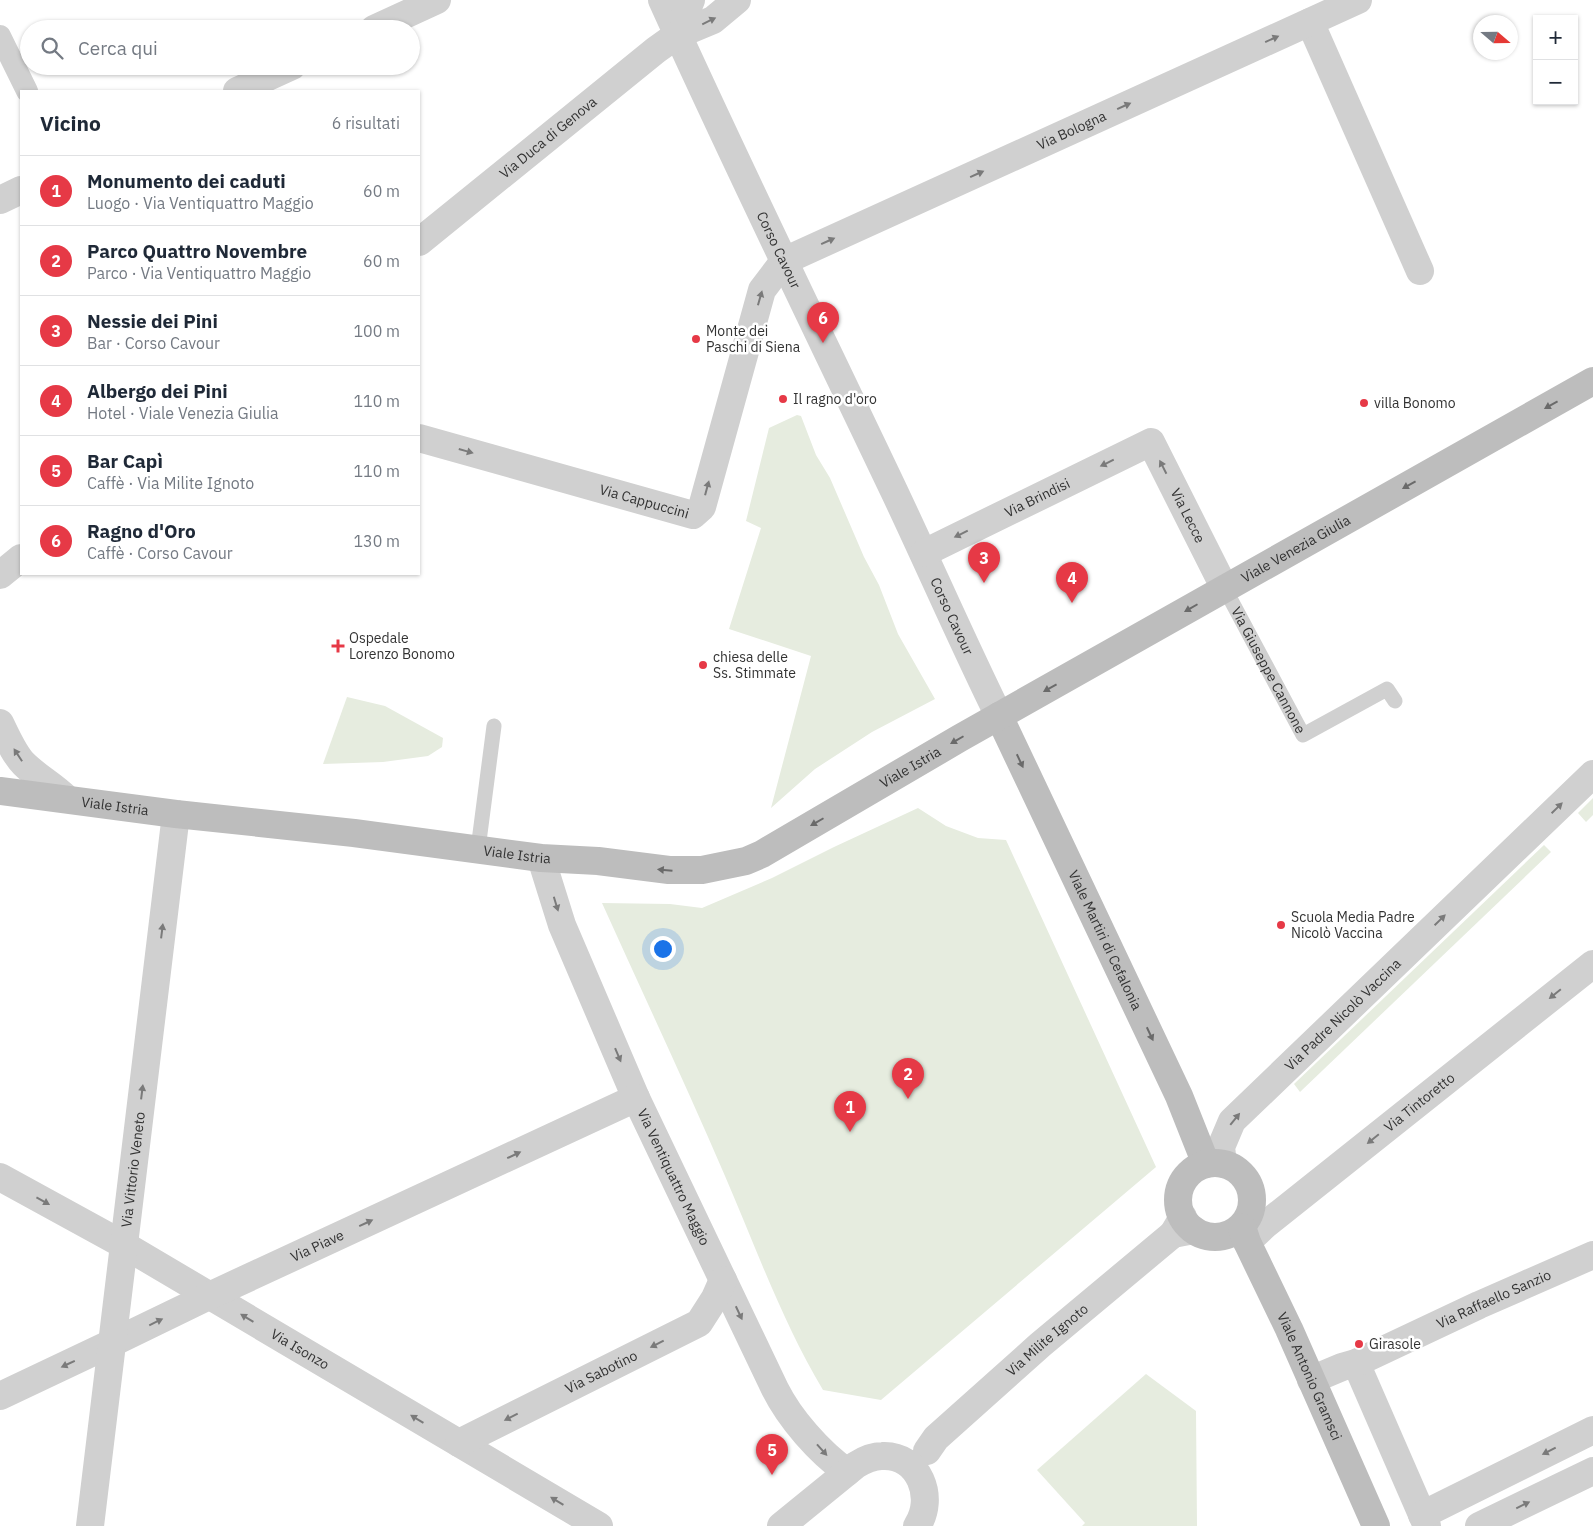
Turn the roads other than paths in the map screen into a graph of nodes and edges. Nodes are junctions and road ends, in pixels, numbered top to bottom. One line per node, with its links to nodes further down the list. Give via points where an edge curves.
1 (436, 0): 6 (street)
2 (662, 0): 8 (street, Corso Cavour)
3 (691, 0): 8 (street)
4 (737, 0): 8 (street, one-way to 4, via 713,20)
5 (1358, 0): 7 (street, Via Bologna)
6 (393, 20)
7 (1310, 22): 16 (street, Via Bologna, one-way to 7); 17 (street)
8 (678, 34): 15 (street, Via Duca di Genova); 16 (street, Corso Cavour)
9 (0, 36): 11 (street)
10 (272, 75): 12 (street)
11 (27, 90)
12 (239, 90)
13 (20, 190): 14 (street)
14 (0, 200)
15 (420, 241)
16 (784, 261): 19 (street, Via Cappuccini, one-way to 16, via 693,515 702,507 762,290); 21 (street, Corso Cavour)
17 (1420, 271)
18 (1593, 382): 24 (main road, Viale Venezia Giulia, one-way to 24)
19 (420, 438)
20 (1151, 442): 21 (street, Via Brindisi, one-way to 21); 24 (street, Via Lecce, one-way to 20)
21 (924, 553): 26 (street, Corso Cavour)
22 (20, 559): 23 (street)
23 (0, 575)
24 (1225, 589): 25 (lane, Via Giuseppe Cannone, via 1304,736 1388,689); 26 (main road, Viale Venezia Giulia, one-way to 26)
25 (1395, 700)
26 (999, 716): 35 (main road, Viale Istria, one-way to 35, via 746,861 702,870 669,870); 38 (main road, Viale Martiri di Cefalonia, one-way to 38)
27 (0, 723): 32 (street, one-way to 27, via 24,764)
28 (494, 726): 34 (lane)
29 (1593, 774): 38 (street, Via Padre Nicolò Vaccina, one-way to 29, via 1232,1121)
30 (0, 780): 32 (lane, Viale Istria)
31 (0, 791): 32 (main road, Viale Istria)
32 (62, 794): 33 (main road, Viale Istria); 34 (lane, Viale Istria)
33 (176, 814): 34 (main road, Viale Istria); 42 (street, Via Vittorio Veneto, one-way to 33)
34 (478, 844): 35 (main road, Viale Istria)
35 (541, 858): 37 (street, Via Ventiquattro Maggio, one-way to 37, via 562,925)
36 (1593, 964): 41 (street, Via Tintoretto, one-way to 41, via 1265,1225)
37 (636, 1098): 44 (street, Via Ventiquattro Maggio); 45 (street, Via Piave, one-way to 37)
38 (1214, 1164): 40 (main road, via 1194,1170 1180,1189 1178,1202); 41 (main road, via 1238,1171 1249,1184 1252,1206)
39 (0, 1177): 42 (street, Via Isonzo, one-way to 42)
40 (1183, 1227): 41 (main road, via 1208,1236); 52 (street, Via Milite Ignoto, via 1040,1345 936,1438)
41 (1244, 1234): 48 (main road, Viale Antonio Gramsci)
42 (124, 1245): 45 (street, Via Isonzo); 46 (street, Via Vittorio Veneto)
43 (1593, 1255): 47 (street, Via Raffaello Sanzio)
44 (723, 1280): 51 (street, Via Sabotino, one-way to 51, via 699,1323); 54 (street, Via Ventiquattro Maggio, one-way to 54, via 785,1408 832,1461)
45 (209, 1296): 46 (street, Via Piave, one-way to 45); 51 (street, Via Isonzo, one-way to 45)
46 (112, 1344): 49 (street, Via Piave, one-way to 49); 56 (street, Via Vittorio Veneto)
47 (1356, 1363): 48 (street, Via Raffaello Sanzio); 55 (street)
48 (1311, 1380): 60 (main road, Viale Antonio Gramsci)
49 (0, 1396)
50 (1593, 1430): 55 (street, one-way to 55)
51 (459, 1443): 57 (street, Via Isonzo, one-way to 51)
52 (916, 1462): 54 (street, via 882,1455 868,1458); 59 (street, via 925,1499 924,1512)
53 (1593, 1470): 61 (street, one-way to 53)
54 (847, 1472): 58 (street)
55 (1424, 1521)
56 (90, 1526)
57 (599, 1526)
58 (781, 1526)
59 (917, 1526)
60 (1376, 1526)
61 (1479, 1526)

